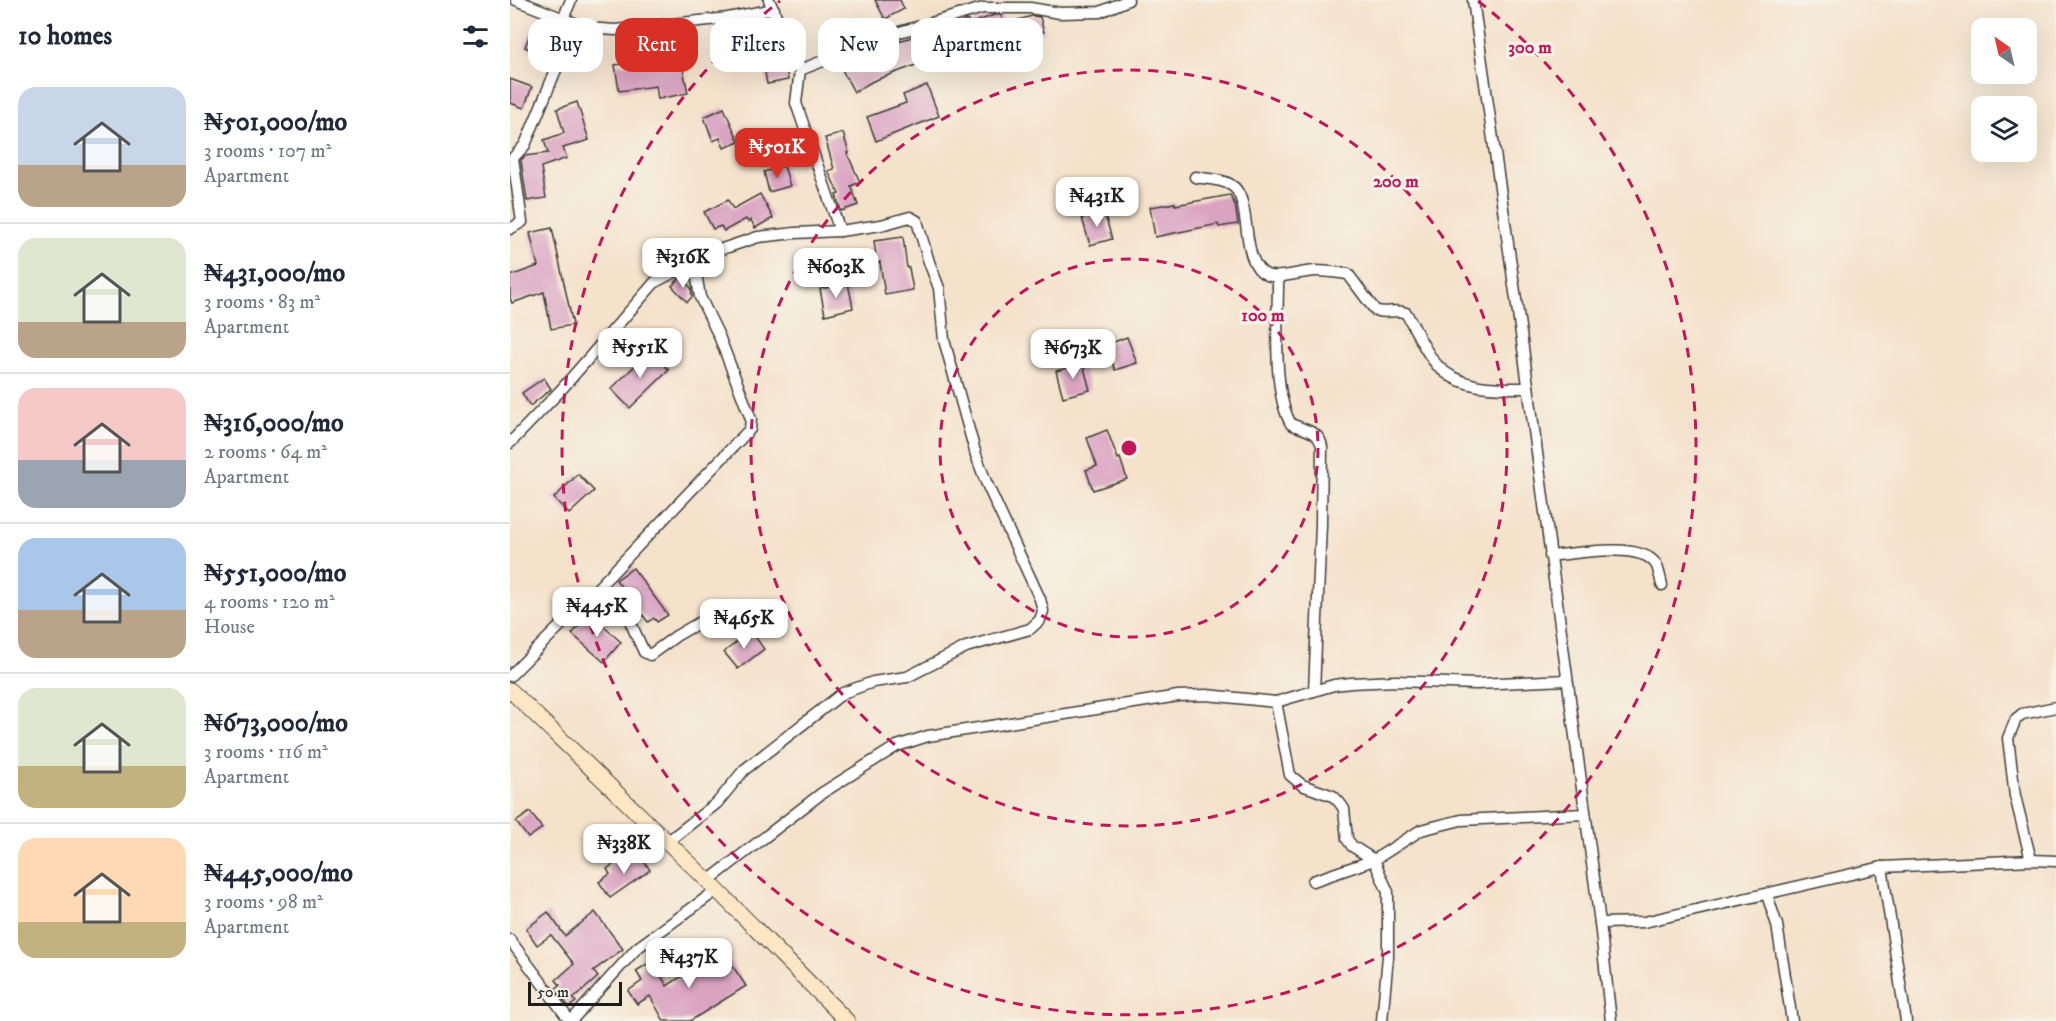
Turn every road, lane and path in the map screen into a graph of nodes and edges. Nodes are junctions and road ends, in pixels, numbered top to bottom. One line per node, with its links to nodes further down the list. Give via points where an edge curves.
1 (516, 0): 7 (street)
2 (571, 0): 8 (street)
3 (1128, 0): 5 (street, via 1100,12 1060,13)
4 (1473, 0): 18 (street)
5 (1006, 4): 10 (street, via 889,35)
6 (771, 5): 9 (street, via 728,18)
7 (561, 18)
8 (563, 18)
9 (603, 29)
10 (806, 68)
11 (555, 72): 14 (street, via 525,145 513,158 522,222)
12 (800, 72): 15 (street, via 796,103)
13 (1195, 177): 17 (street, via 1229,183 1236,188 1257,268)
14 (510, 229)
15 (840, 231): 16 (street, via 758,237); 31 (street, via 910,217 917,221 939,288 944,340 976,455 1043,611 1030,629 966,647 906,677 873,682 843,693 744,770 717,803)
16 (694, 261): 19 (street, via 655,282 561,391); 22 (street, via 700,297 752,419 750,429)
17 (1280, 277): 18 (street, via 1316,271 1348,274 1375,310 1382,313 1399,309 1406,313 1437,366 1482,387); 27 (street, via 1279,376 1285,410 1291,424 1317,435 1322,447)
18 (1528, 388): 20 (street)
19 (510, 443)
20 (1550, 556): 21 (street, via 1618,550 1638,553 1656,564); 25 (street)
21 (1662, 585)
22 (592, 593): 23 (street, via 623,611 644,652 650,655); 24 (street)
23 (726, 607)
24 (510, 676)
25 (1567, 680): 27 (street, via 1476,684 1351,682); 30 (street)
26 (510, 690): 31 (main road)
27 (1314, 691): 28 (street)
28 (1276, 702): 32 (street, via 1290,775 1302,785 1334,795 1344,809 1347,839); 37 (street, via 1178,696 928,736 897,746 822,793)
29 (2056, 707): 33 (street, via 2022,714 2008,738 2015,796)
30 (1585, 814): 32 (street, via 1461,820 1421,830); 39 (street)
31 (668, 842): 37 (main road)
32 (1374, 860): 36 (street); 43 (street, via 1390,898)
33 (2031, 860): 34 (street); 35 (street)
34 (2056, 861)
35 (1882, 867): 38 (street); 46 (street)
36 (1313, 881)
37 (712, 885): 41 (street, via 637,948); 42 (main road)
38 (1767, 895): 39 (street, via 1644,922); 45 (street, via 1777,926)
39 (1600, 923): 44 (street)
40 (510, 940): 41 (street)
41 (570, 1021)
42 (847, 1021)
43 (1383, 1021)
44 (1611, 1021)
45 (1792, 1021)
46 (1906, 1021)

